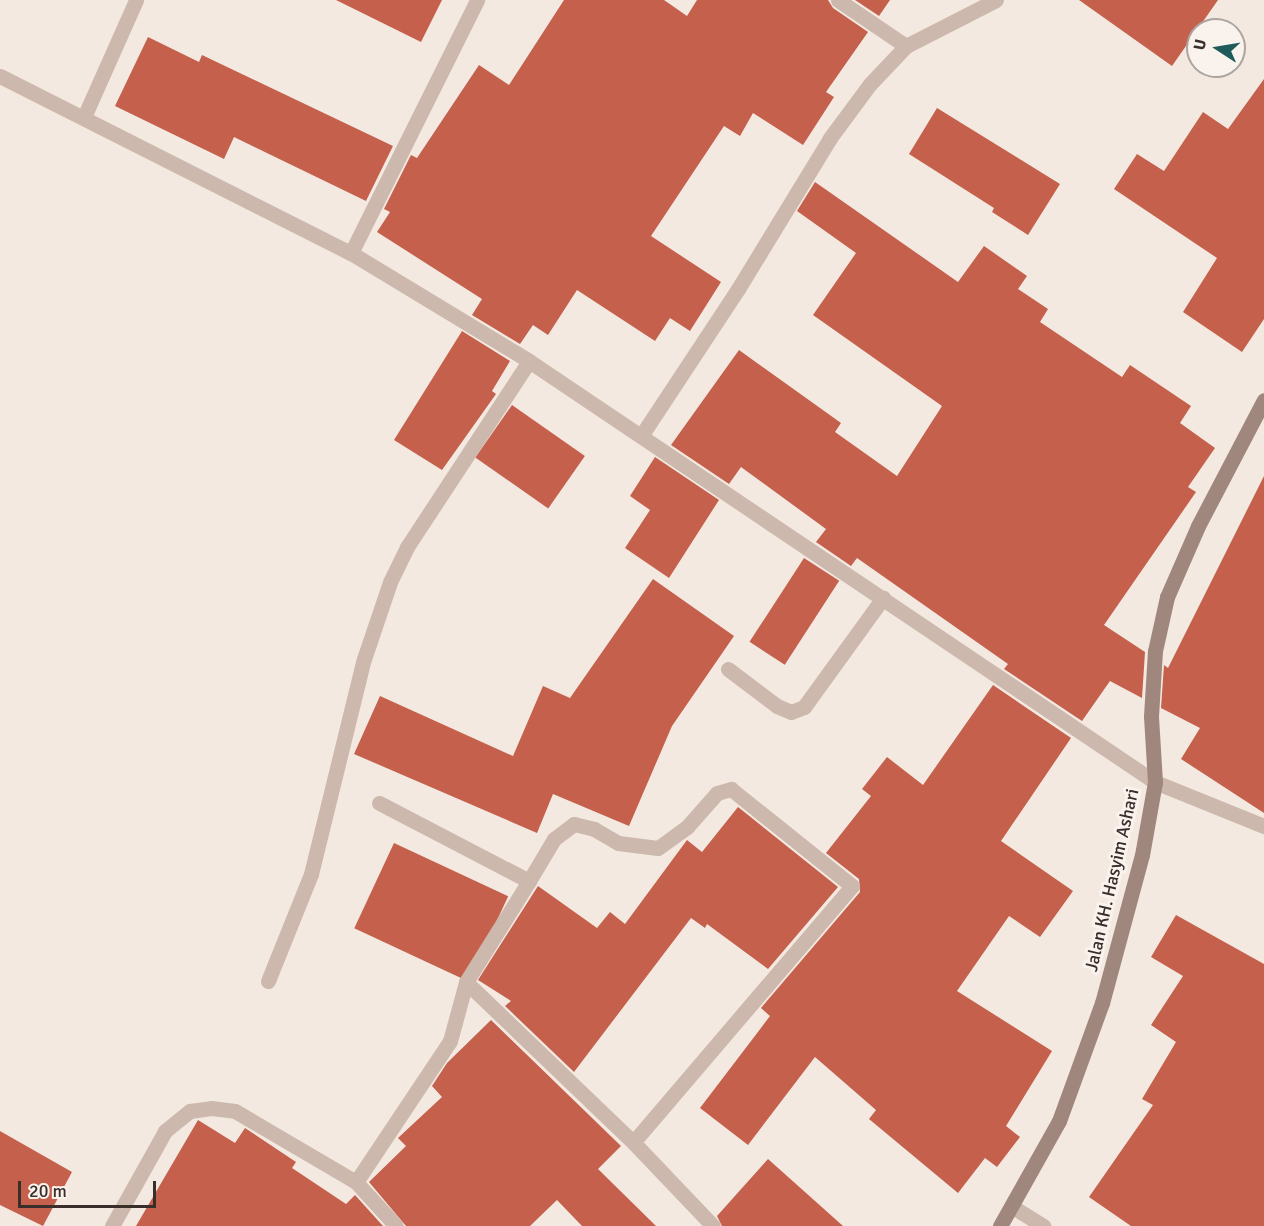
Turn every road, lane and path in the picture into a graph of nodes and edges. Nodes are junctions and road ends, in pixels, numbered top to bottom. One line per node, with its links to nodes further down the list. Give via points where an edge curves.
1 (136, 0): 7 (street)
2 (477, 0): 8 (street)
3 (838, 0): 5 (street)
4 (996, 0): 5 (street)
5 (906, 46): 11 (street, via 870,84 830,138 738,289)
6 (0, 76): 7 (street)
7 (84, 117): 8 (street)
8 (351, 253): 9 (street)
9 (530, 361): 11 (street); 18 (street, via 407,547 390,582 364,659 311,874)
10 (1264, 400): 14 (street, Jalan KH. Hasyim Ashari, via 1198,526 1167,597 1155,651 1151,716)
11 (641, 436): 12 (street)
12 (883, 598): 13 (street, via 804,707 791,712 777,706); 14 (street)
13 (728, 669)
14 (1155, 782): 16 (street); 22 (street, Jalan KH. Hasyim Ashari, via 1142,855 1102,1003 1059,1121)
15 (380, 803): 17 (street)
16 (1264, 826)
17 (529, 882): 19 (street); 20 (street, via 554,839 574,824 594,829 618,843 658,848 687,827 717,793 731,789 852,886)
18 (268, 981)
19 (466, 982): 20 (street); 21 (street, via 450,1041)
20 (633, 1142): 25 (street)
21 (356, 1182): 23 (street, via 235,1110 190,1111 165,1131); 24 (street)
22 (1013, 1207): 26 (street, Jalan KH. Hasyim Ashari); 27 (street)
23 (111, 1226)
24 (396, 1226)
25 (713, 1226)
26 (1000, 1226)
27 (1044, 1226)

